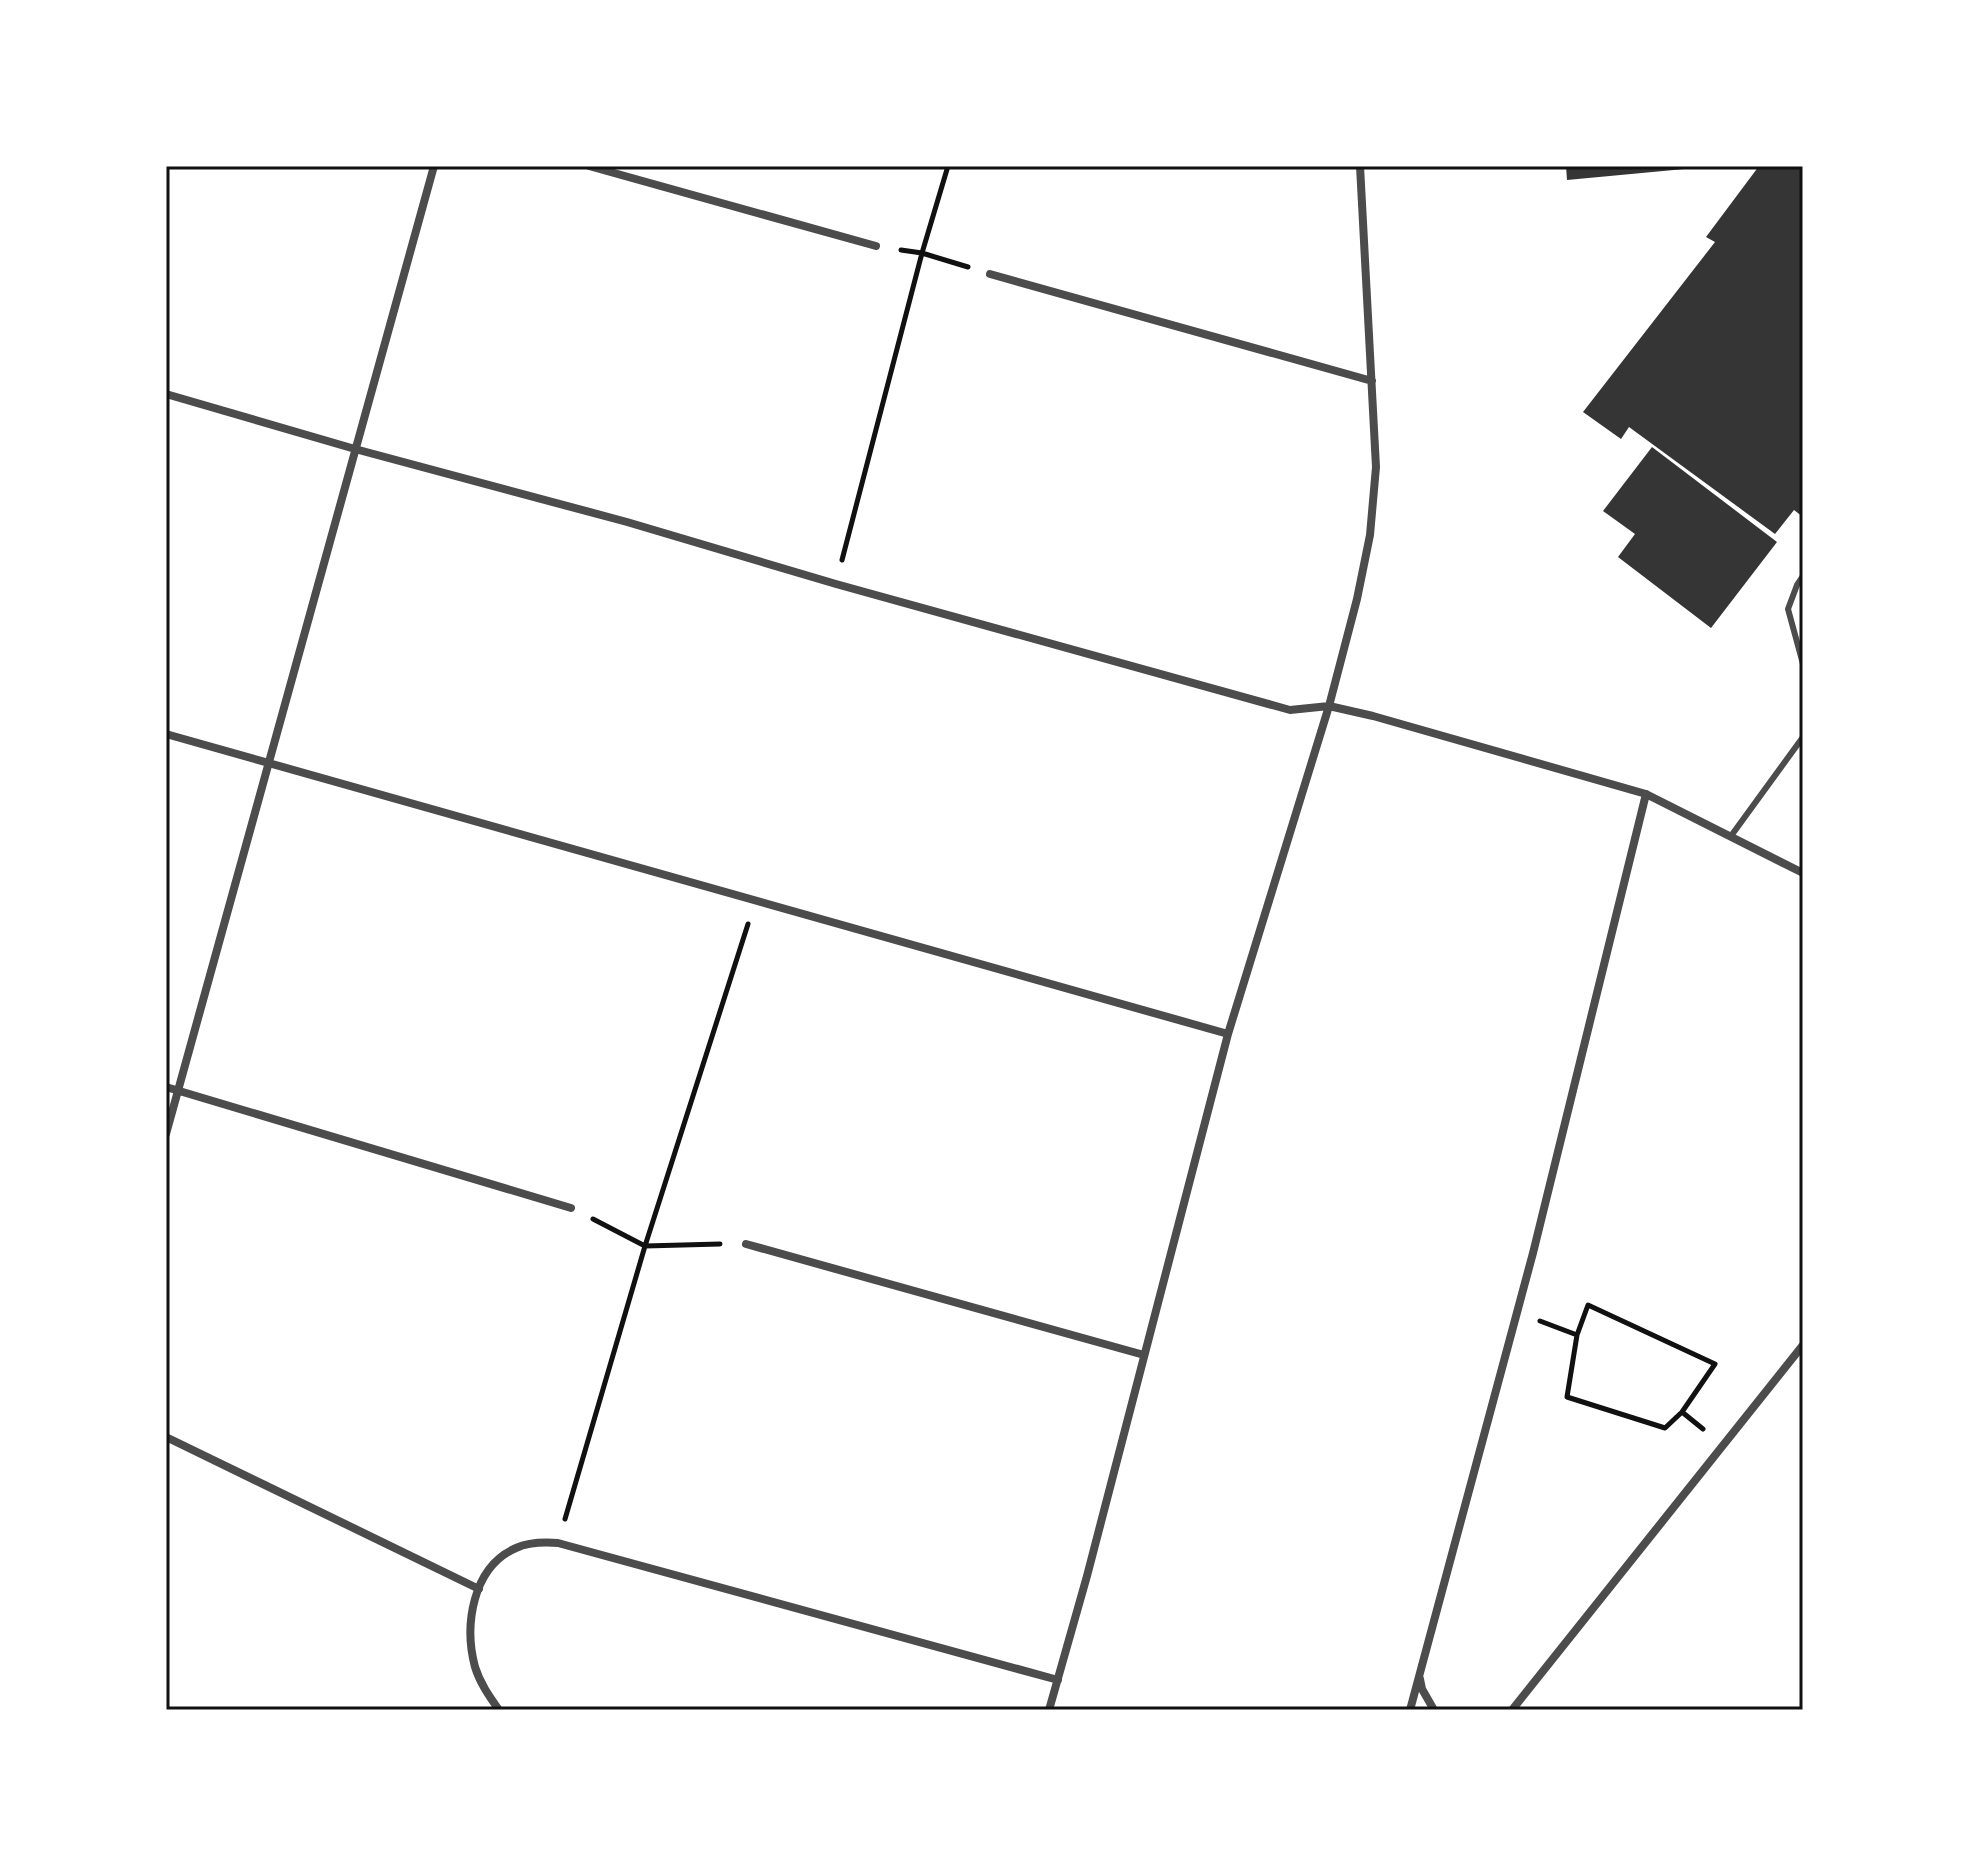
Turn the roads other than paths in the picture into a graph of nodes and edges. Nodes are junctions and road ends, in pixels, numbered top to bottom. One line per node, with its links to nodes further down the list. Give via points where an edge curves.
1 (434, 166): 8 (street)
2 (589, 166): 4 (street)
3 (1360, 166): 6 (street)
4 (876, 246)
5 (990, 274): 6 (street)
6 (1372, 381): 11 (street, via 1376,467 1370,535)
7 (166, 394): 8 (street)
8 (355, 449): 11 (street, via 1290,710); 14 (street)
9 (1803, 576): 10 (lane, via 1788,609)
10 (1803, 664)
11 (1329, 706): 15 (street); 18 (street)
12 (166, 734): 14 (street)
13 (1803, 737): 16 (lane)
14 (269, 762): 18 (street); 20 (street)
15 (1646, 794): 16 (street); 28 (street, via 1533,1253)
16 (1731, 836): 17 (street)
17 (1803, 873)
18 (1228, 1034): 25 (street)
19 (166, 1087): 20 (street)
20 (178, 1090): 21 (street); 22 (street)
21 (166, 1134)
22 (571, 1208)
23 (746, 1244): 25 (street)
24 (1803, 1345): 34 (street)
25 (1144, 1355): 29 (street)
26 (166, 1437): 27 (street)
27 (479, 1589): 29 (street, via 498,1560 516,1548 558,1543); 30 (street, via 470,1642 485,1691)
28 (1419, 1674): 32 (street); 33 (street)
29 (1058, 1680): 31 (street)
30 (499, 1710)
31 (1049, 1710)
32 (1410, 1710)
33 (1434, 1710)
34 (1512, 1710)

